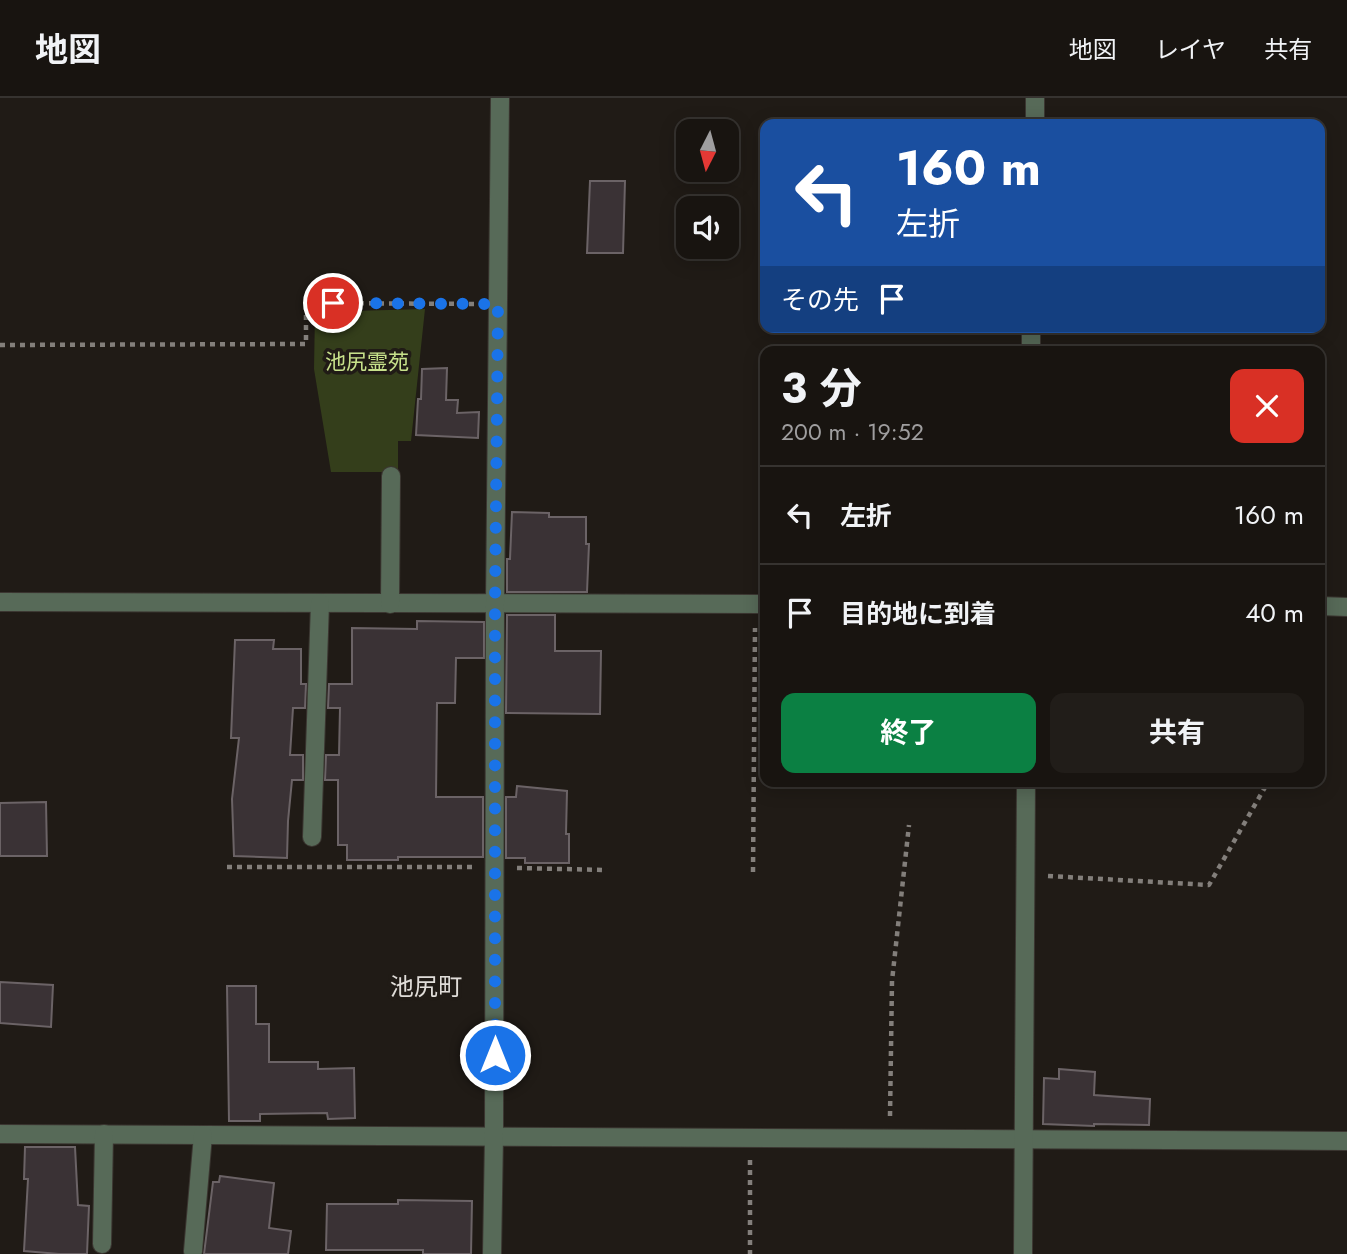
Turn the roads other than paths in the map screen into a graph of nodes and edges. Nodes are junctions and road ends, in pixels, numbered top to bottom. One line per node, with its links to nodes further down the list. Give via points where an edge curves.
1 (500, 98): 8 (street)
2 (1035, 98): 3 (street)
3 (1035, 119)
4 (391, 475): 7 (street)
5 (0, 602): 6 (street)
6 (320, 603): 7 (street); 13 (street)
7 (390, 604): 8 (street)
8 (495, 604): 9 (street); 17 (street)
9 (760, 604)
10 (1325, 606): 11 (street)
11 (1347, 607)
12 (1026, 787): 18 (street)
13 (312, 836)
14 (0, 1134): 15 (street)
15 (104, 1134): 16 (street); 20 (street)
16 (204, 1135): 17 (street); 21 (street)
17 (495, 1136): 18 (street); 22 (street)
18 (1023, 1139): 19 (street); 23 (street)
19 (1347, 1141)
20 (102, 1244)
21 (193, 1251)
22 (492, 1254)
23 (1023, 1254)

